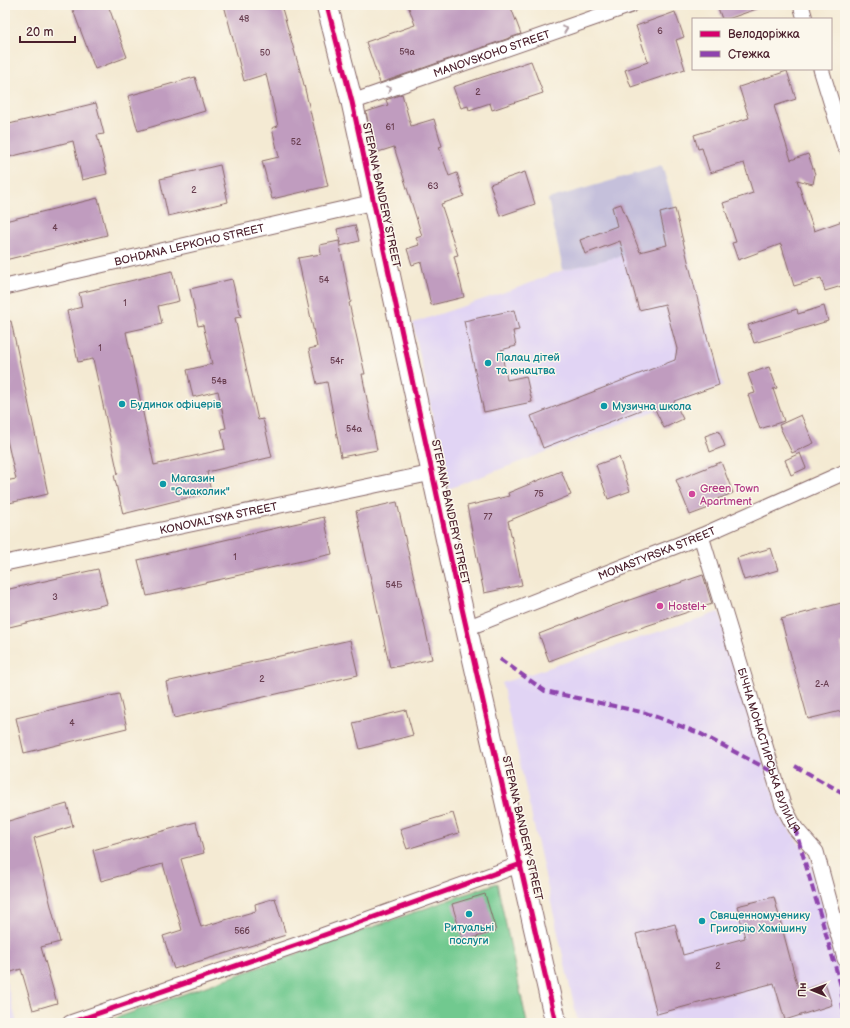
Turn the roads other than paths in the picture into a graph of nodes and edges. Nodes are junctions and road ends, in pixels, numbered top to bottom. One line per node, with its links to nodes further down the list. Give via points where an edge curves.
1 (328, 5): 6 (street, STEPANA BANDERY STREET)
2 (631, 5): 6 (street, MANOVSKOHO STREET, one-way to 2)
3 (801, 5): 4 (street)
4 (806, 18)
5 (821, 70): 7 (street)
6 (352, 102): 8 (street, STEPANA BANDERY STREET)
7 (845, 147)
8 (374, 202): 9 (street, BOHDANA LEPKOHO STREET); 11 (street, STEPANA BANDERY STREET)
9 (5, 287)
10 (845, 472): 12 (street, MONASTYRSKA STREET)
11 (432, 473): 13 (street, KONOVALTSYA STREET); 14 (street, STEPANA BANDERY STREET)
12 (701, 536): 14 (street, MONASTYRSKA STREET); 16 (street, БІЧНА МОНАСТИРСЬКА ВУЛИЦЯ, via 783,805 794,828 816,852)
13 (5, 563)
14 (467, 628): 15 (street, STEPANA BANDERY STREET)
15 (521, 864): 17 (street); 18 (street, STEPANA BANDERY STREET)
16 (845, 959)
17 (70, 1023)
18 (556, 1023)

